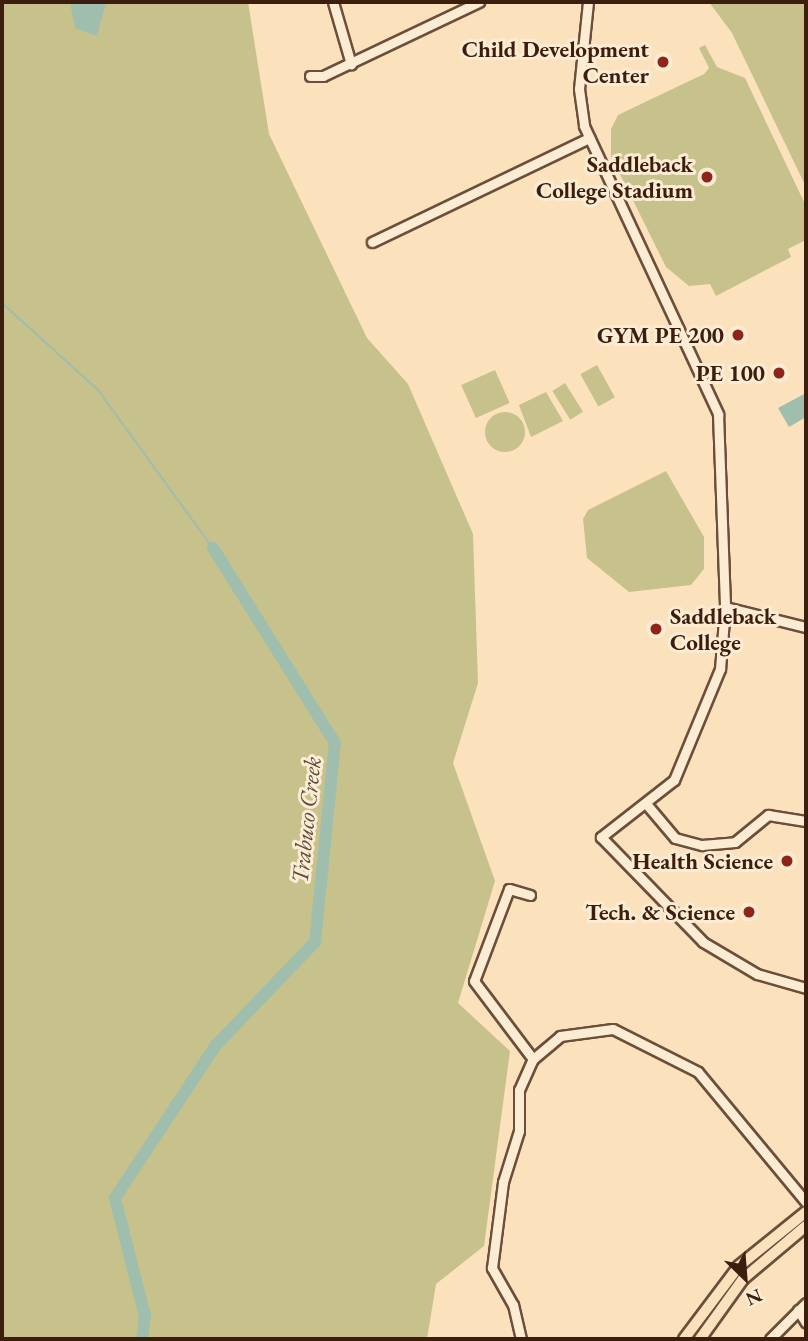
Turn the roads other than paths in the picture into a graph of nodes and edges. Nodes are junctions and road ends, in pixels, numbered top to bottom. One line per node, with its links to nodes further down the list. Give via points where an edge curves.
1 (333, 2): 4 (street)
2 (479, 2): 4 (street)
3 (588, 2): 6 (street, via 578,101)
4 (351, 64): 5 (street)
5 (310, 76)
6 (589, 138): 7 (street); 8 (street, via 715,402)
7 (372, 242)
8 (725, 607): 9 (street); 10 (street, via 710,700 674,780)
9 (806, 627)
10 (648, 806): 11 (street, via 675,838 702,845 735,842 768,815); 13 (street, via 601,837 621,863 703,942 757,974)
11 (806, 821)
12 (530, 895): 14 (street, via 509,889 474,981)
13 (806, 988)
14 (533, 1059): 15 (street, via 560,1036 600,1027 698,1072); 21 (street, via 519,1090 519,1131 503,1182 491,1276 513,1305)
15 (806, 1202)
16 (806, 1212): 22 (main road, via 739,1266)
17 (806, 1226): 23 (main road, via 743,1279)
18 (806, 1303): 19 (street)
19 (798, 1310): 20 (street); 24 (street)
20 (806, 1323)
21 (521, 1339)
22 (684, 1339)
23 (700, 1339)
24 (770, 1339)

